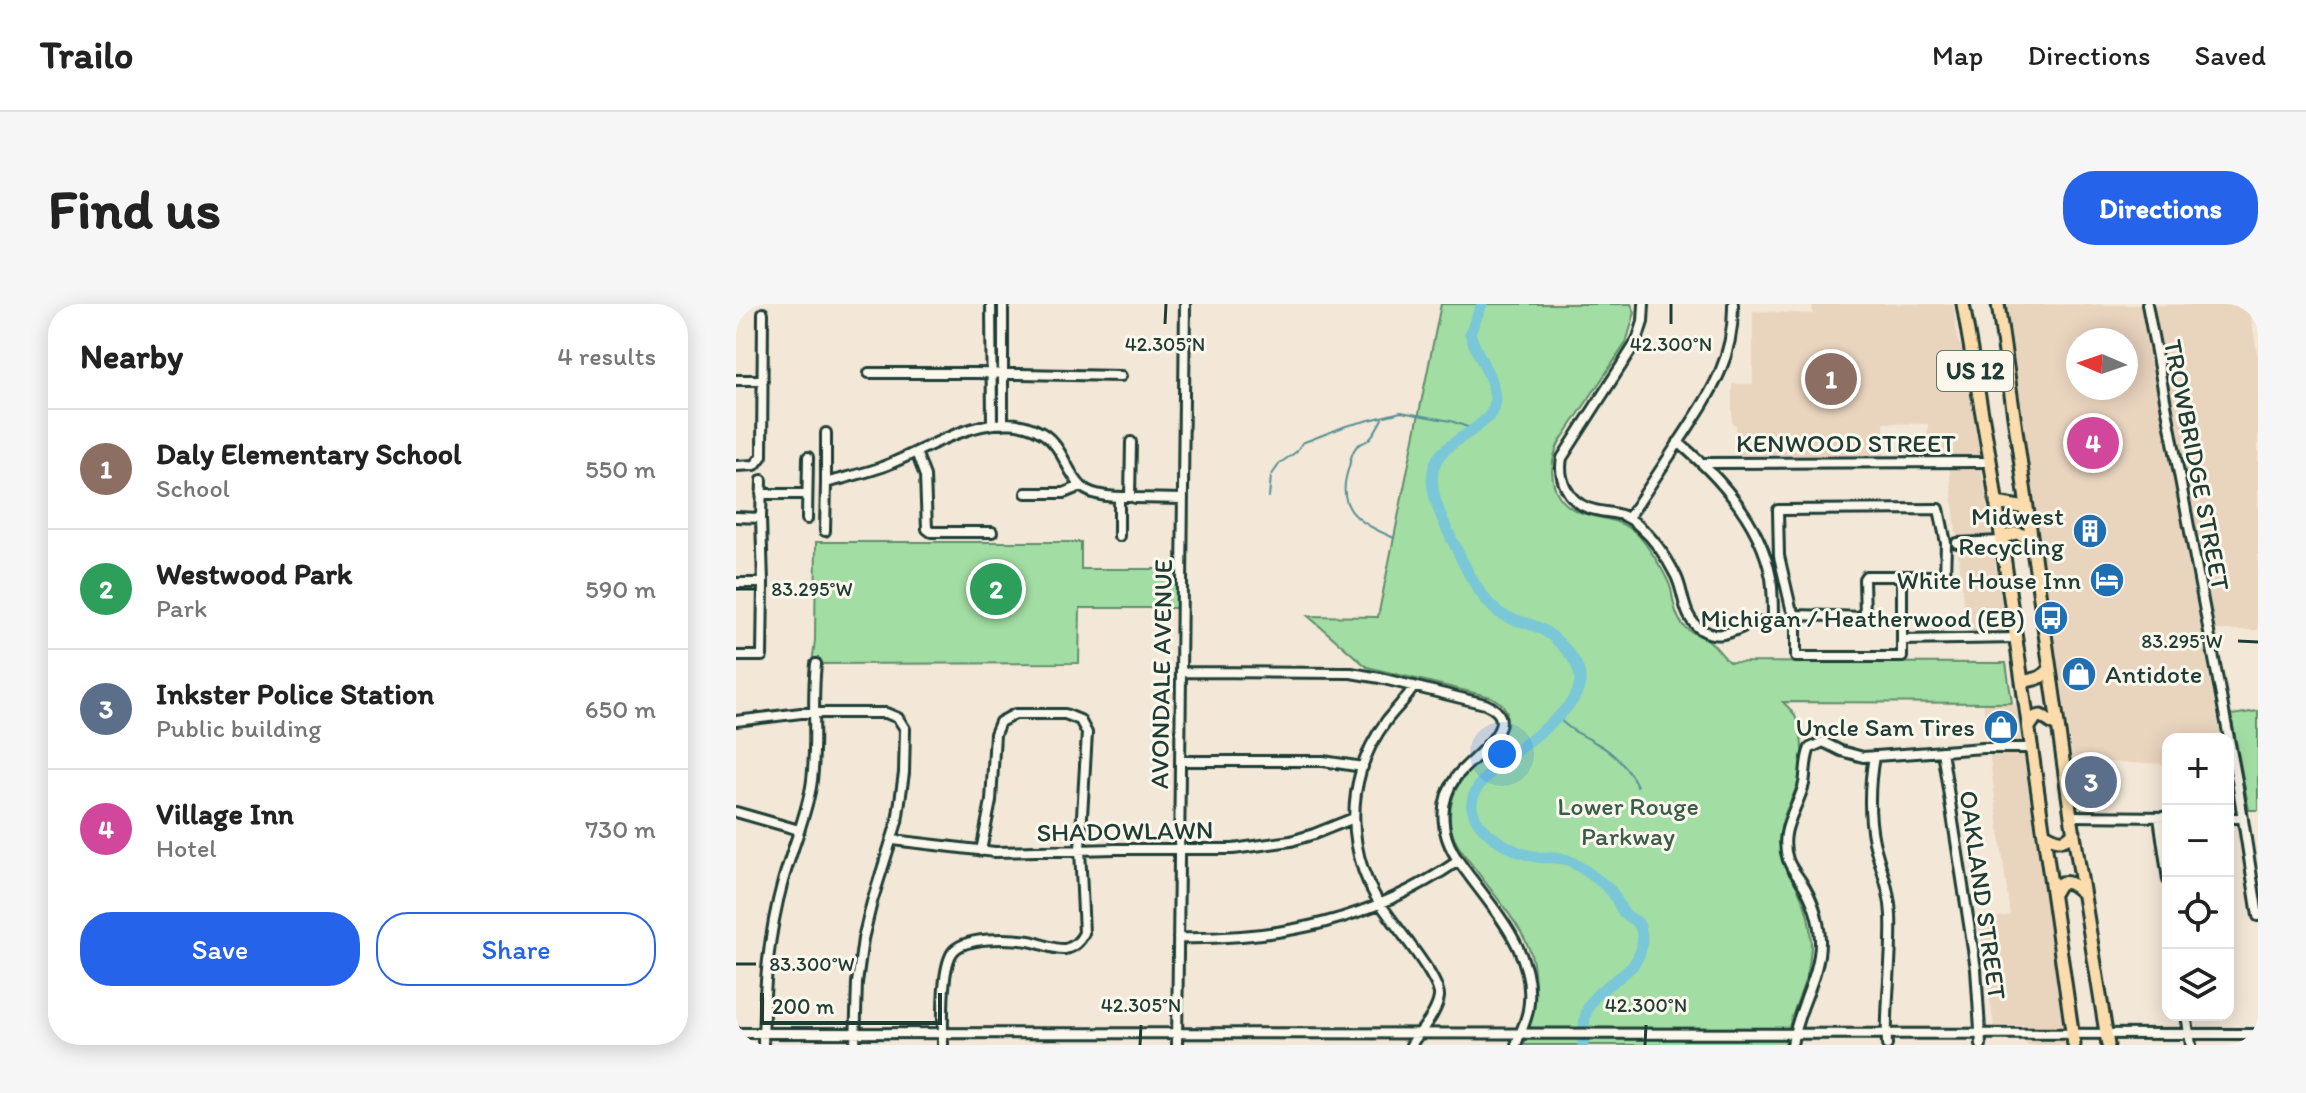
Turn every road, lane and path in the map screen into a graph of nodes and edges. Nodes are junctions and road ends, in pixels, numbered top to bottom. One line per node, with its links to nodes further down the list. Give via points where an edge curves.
1 (991, 304): 11 (street)
2 (1003, 304): 12 (street)
3 (1185, 304): 34 (street, AVONDALE AVENUE)
4 (1644, 304): 38 (street, via 1637,341 1566,450 1561,467 1564,485 1577,502)
5 (1733, 304): 20 (street, via 1732,336 1723,367)
6 (1963, 304): 23 (main road, US 12)
7 (1998, 304): 36 (main road, US 12)
8 (2147, 304): 73 (street, TROWBRIDGE STREET)
9 (763, 313): 15 (street)
10 (869, 373): 11 (street)
11 (992, 373): 12 (street); 16 (street)
12 (1003, 373): 13 (street); 17 (street)
13 (1121, 376)
14 (736, 380): 15 (street)
15 (763, 380): 25 (street, via 762,459)
16 (992, 424): 17 (street); 21 (street)
17 (1003, 424): 28 (street, via 1042,433)
18 (826, 433): 27 (street)
19 (1131, 442): 32 (street, via 1130,497)
20 (1678, 442): 24 (street); 38 (street)
21 (916, 452): 27 (street); 42 (street, via 925,476 927,529)
22 (808, 457): 31 (street)
23 (1990, 462): 24 (street, KENWOOD STREET); 35 (main road, US 12)
24 (1703, 463): 38 (street, via 1735,501 1759,543 1771,579 1773,621 1722,635 1698,627 1687,614 1668,562)
25 (736, 466)
26 (762, 480): 30 (street)
27 (826, 483): 41 (street)
28 (1081, 486): 29 (street, via 1064,493); 32 (street)
29 (1026, 493)
30 (761, 494): 31 (street); 39 (street)
31 (807, 494): 40 (street)
32 (1119, 497): 43 (street)
33 (1135, 498): 34 (street)
34 (1183, 499): 56 (street, AVONDALE AVENUE)
35 (1996, 503): 36 (main road); 45 (main road, US 12)
36 (2026, 508): 44 (main road, US 12)
37 (736, 517): 39 (street)
38 (1629, 517)
39 (761, 518): 49 (street)
40 (807, 519)
41 (825, 531)
42 (992, 532)
43 (1119, 536)
44 (2031, 540): 45 (main road, via 2013,532); 55 (main road, US 12)
45 (2001, 541): 46 (street); 51 (main road, US 12)
46 (1957, 543)
47 (1902, 576): 50 (street, via 1866,576 1865,617); 50 (street, via 1945,576 1939,509 1778,510 1779,556); 52 (street)
48 (736, 583): 49 (street)
49 (763, 583): 53 (street, via 762,656)
50 (1796, 615): 52 (street, via 1796,657 1902,657)
51 (2016, 638): 52 (street); 57 (main road, US 12)
52 (1902, 640)
53 (736, 656)
54 (816, 664): 59 (street)
55 (2050, 669): 57 (main road, via 2045,676); 62 (main road, US 12)
56 (1181, 672): 58 (street, via 1337,672); 66 (street, AVONDALE AVENUE)
57 (2022, 682): 61 (main road, US 12)
58 (1414, 686): 67 (street, via 1380,730); 81 (street, via 1490,706 1500,718 1498,733 1458,774 1446,799 1445,830)
59 (815, 713): 60 (street); 74 (street, via 812,778); 77 (street, via 886,713 901,721 905,763)
60 (736, 721)
61 (2029, 727): 62 (main road, via 2041,716); 63 (main road, US 12)
62 (2058, 727): 69 (main road, US 12)
63 (2033, 748): 64 (street); 76 (main road, US 12)
64 (1942, 751): 65 (street); 98 (street, OAKLAND STREET, via 1976,969)
65 (1874, 756): 94 (street, via 1816,744 1808,752 1803,785 1787,824 1787,855 1811,901 1820,937 1815,973); 97 (street, via 1870,818 1891,917)
66 (1180, 761): 67 (street, via 1323,761); 79 (street, AVONDALE AVENUE)
67 (1363, 767): 71 (street)
68 (736, 812): 74 (street)
69 (2071, 816): 70 (street); 75 (main road, US 12)
70 (2162, 817)
71 (1354, 818): 79 (street, SHADOWLAWN, via 1272,845); 84 (street, via 1361,864)
72 (2234, 818): 73 (street)
73 (2243, 818): 85 (street, TROWBRIDGE STREET)
74 (799, 830): 91 (street, via 772,929)
75 (2074, 832): 76 (main road, via 2062,841); 82 (main road, US 12)
76 (2045, 834): 83 (main road, US 12)
77 (893, 840): 80 (street, SHADOWLAWN); 88 (street, via 863,939)
78 (1080, 849): 79 (street, SHADOWLAWN); 80 (street, SHADOWLAWN); 80 (street, via 1087,733 1076,717 1041,713 1007,716 996,729); 89 (street, via 1080,940 1064,949 1008,939 958,947 949,962)
79 (1179, 849): 86 (street, AVONDALE AVENUE)
80 (981, 851)
81 (1458, 861): 84 (street); 93 (street, via 1505,924 1524,962 1529,997)
82 (2083, 893): 83 (main road, via 2065,881); 102 (main road, US 12)
83 (2053, 894): 101 (main road, US 12)
84 (1380, 903): 86 (street, via 1283,932); 95 (street, via 1438,986 1437,1004)
85 (2258, 916)
86 (1178, 938): 92 (street, AVONDALE AVENUE)
87 (2187, 1021): 99 (street)
88 (855, 1032): 89 (street); 91 (street); 104 (street)
89 (943, 1032): 92 (street); 105 (street)
90 (736, 1033): 91 (street)
91 (764, 1033): 103 (street)
92 (1177, 1033): 95 (street); 106 (street, AVONDALE AVENUE)
93 (1520, 1033): 95 (street); 96 (street); 108 (street)
94 (1794, 1033): 96 (street); 97 (street); 110 (street)
95 (1419, 1034): 107 (street)
96 (1691, 1034): 109 (street)
97 (1886, 1034): 98 (street); 111 (street)
98 (1980, 1034): 101 (street); 112 (street, OAKLAND STREET)
99 (2189, 1034): 100 (street); 102 (street); 113 (street)
100 (2258, 1034)
101 (2074, 1039): 102 (street)
102 (2107, 1039)
103 (763, 1045)
104 (855, 1045)
105 (943, 1045)
106 (1177, 1045)
107 (1411, 1045)
108 (1516, 1045)
109 (1691, 1045)
110 (1792, 1045)
111 (1887, 1045)
112 (1981, 1045)
113 (2191, 1045)

